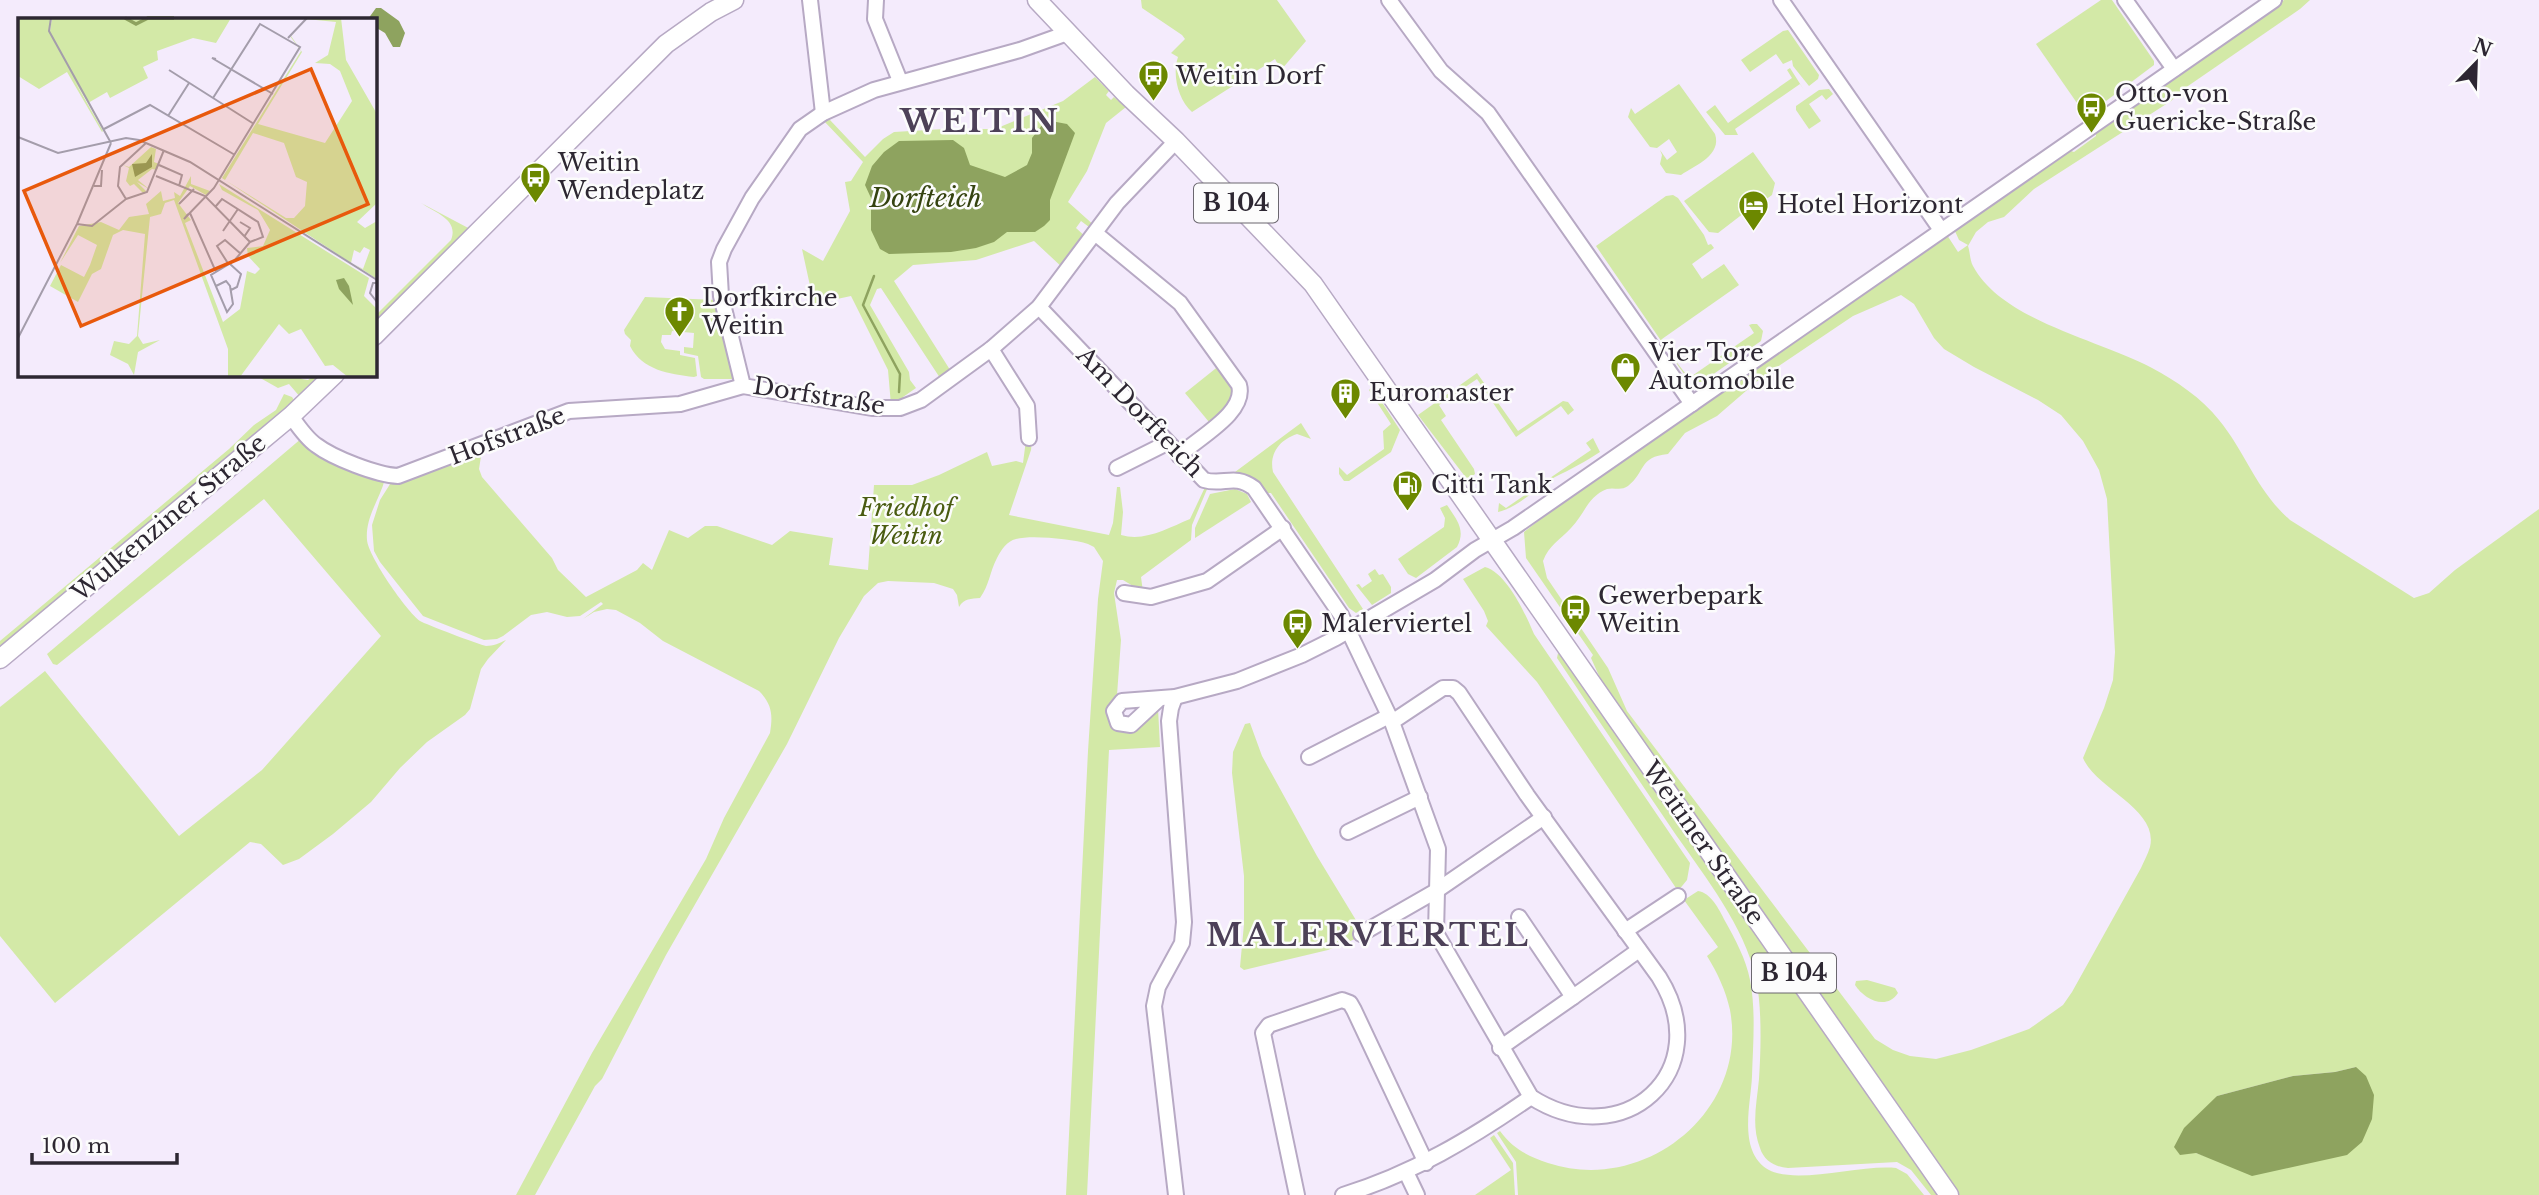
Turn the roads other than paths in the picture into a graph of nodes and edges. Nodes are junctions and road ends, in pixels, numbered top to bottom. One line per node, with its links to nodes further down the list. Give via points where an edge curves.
1 (734, 0): 17 (main road, via 658,51)
2 (810, 0): 12 (street)
3 (876, 0): 11 (street, via 875,19)
4 (1037, 0): 9 (main road, B 104)
5 (1389, 0): 21 (street, via 1441,71 1488,113)
6 (1781, 0): 14 (street)
7 (2125, 0): 10 (street)
8 (2274, 0): 10 (street)
9 (1067, 30): 11 (street, Dorfstraße, via 1020,50); 13 (main road, B 104)
10 (2174, 69): 14 (street)
11 (900, 81): 12 (street, Dorfstraße)
12 (823, 113): 20 (street, Dorfstraße, via 800,129 776,163 719,262 722,296)
13 (1176, 141): 15 (street, Dorfstraße); 28 (main road, B 104, via 1313,284)
14 (1941, 230): 21 (street)
15 (1095, 233): 16 (street, Dorfstraße); 25 (street, via 1180,303 1239,385 1236,408)
16 (1038, 307): 18 (street, Dorfstraße); 24 (street, Am Dorfteich)
17 (376, 333)
18 (991, 349): 20 (street, Dorfstraße, via 921,400 900,408 872,408); 23 (street, via 1027,406)
19 (333, 376): 22 (main road, Wulkenziner Straße)
20 (743, 386): 22 (street, Hofstraße, via 680,404 569,411 398,476 334,456 316,445)
21 (1692, 404): 28 (street)
22 (291, 416): 31 (main road, Wulkenziner Straße)
23 (1029, 438)
24 (1167, 443): 25 (street, Am Dorfteich); 26 (street)
25 (1180, 456): 27 (street, Am Dorfteich, via 1208,482 1238,479 1254,488)
26 (1116, 468)
27 (1283, 528): 29 (street, via 1207,580 1151,597); 30 (street)
28 (1492, 540): 30 (street); 54 (main road, Weitiner Straße / B 104)
29 (1124, 593)
30 (1349, 631): 32 (street, via 1237,681); 34 (street)
31 (0, 659)
32 (1175, 697): 33 (street); 50 (street, via 1169,721 1184,922 1181,943 1158,987 1154,1006)
33 (1159, 699)
34 (1391, 719): 35 (street); 36 (street); 37 (street, via 1443,688 1453,688)
35 (1309, 757)
36 (1419, 797): 38 (street); 39 (street, via 1438,849)
37 (1544, 817): 39 (street); 42 (street)
38 (1348, 832)
39 (1436, 891): 43 (street); 46 (street, via 1436,933)
40 (1678, 896): 42 (street)
41 (1519, 917): 45 (street)
42 (1625, 931): 44 (street)
43 (1360, 934)
44 (1639, 950): 45 (street); 47 (street, via 1669,993 1675,1010 1677,1046 1666,1077 1644,1101 1612,1116 1574,1116)
45 (1573, 997): 46 (street)
46 (1500, 1048): 47 (street)
47 (1531, 1097): 48 (street)
48 (1426, 1163): 49 (street); 51 (street, via 1354,1010 1342,1000 1269,1025 1263,1033)
49 (1406, 1172): 52 (street); 53 (street)
50 (1176, 1195)
51 (1297, 1195)
52 (1343, 1195)
53 (1417, 1195)
54 (1949, 1195)

